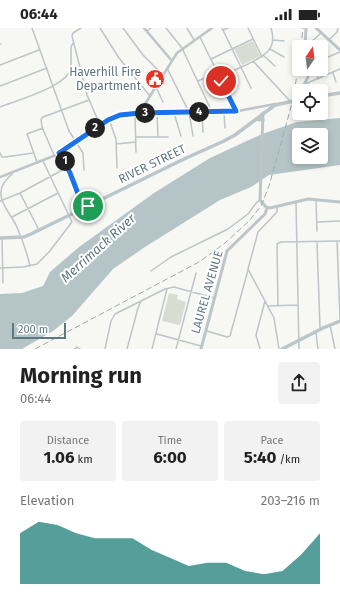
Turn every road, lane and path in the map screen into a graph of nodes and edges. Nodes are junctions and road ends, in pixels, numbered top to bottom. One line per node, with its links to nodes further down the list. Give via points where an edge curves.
1 (32, 28): 31 (street)
2 (81, 28): 27 (street, via 73,33)
3 (100, 28): 60 (street, via 119,58)
4 (123, 28): 47 (street, via 142,55)
5 (144, 28): 17 (street)
6 (151, 28): 17 (street)
7 (166, 28): 28 (street)
8 (187, 28): 21 (street)
9 (212, 28): 19 (street)
10 (228, 28): 16 (street)
11 (248, 28): 20 (street)
12 (271, 28): 22 (street)
13 (306, 28): 23 (main road)
14 (316, 28): 18 (main road)
15 (338, 28): 25 (street)
16 (222, 29): 29 (street)
17 (147, 31): 37 (street)
18 (321, 33): 24 (street); 25 (main road)
19 (200, 36): 21 (street); 36 (street)
20 (254, 39): 29 (street); 33 (street)
21 (194, 40): 28 (street)
22 (273, 40): 26 (street); 30 (street)
23 (305, 40)
24 (313, 40)
25 (329, 40): 32 (main road)
26 (284, 41)
27 (73, 43): 55 (street, via 70,47 70,72); 61 (street)
28 (182, 48): 37 (street); 51 (street)
29 (232, 49): 36 (street); 41 (street)
30 (270, 49): 33 (street); 34 (street)
31 (40, 50): 39 (street); 42 (street)
32 (340, 51): 35 (street)
33 (263, 56): 38 (street); 40 (street)
34 (284, 57)
35 (328, 57)
36 (211, 59): 45 (street)
37 (172, 61): 43 (street)
38 (253, 61): 41 (street); 62 (street)
39 (0, 65)
40 (275, 66)
41 (241, 67): 49 (street); 57 (street)
42 (47, 68): 54 (street); 55 (street)
43 (167, 68): 47 (street); 71 (street)
44 (340, 69): 46 (street)
45 (217, 72): 49 (street); 51 (street)
46 (333, 72): 50 (street); 52 (street)
47 (163, 76): 56 (street)
48 (317, 76): 50 (street)
49 (219, 77): 69 (street)
50 (318, 79): 53 (street)
51 (198, 82): 73 (street)
52 (336, 82)
53 (306, 84)
54 (0, 86)
55 (53, 86): 65 (street); 68 (street)
56 (156, 87): 60 (street); 63 (street)
57 (250, 88)
58 (340, 94): 59 (main road)
59 (328, 95)
60 (150, 96): 66 (street)
61 (89, 100): 68 (street); 83 (street)
62 (290, 101): 64 (main road, RIVER STREET)
63 (163, 102)
64 (278, 104): 67 (street); 79 (main road, RIVER STREET)
65 (0, 106)
66 (144, 106): 76 (street); 77 (street)
67 (260, 108): 69 (street); 79 (street)
68 (62, 110): 84 (street, via 43,117); 92 (street)
69 (236, 111): 74 (street)
70 (174, 112): 71 (street); 78 (street); 87 (street)
71 (189, 112): 72 (street); 88 (street)
72 (202, 112): 73 (street); 86 (street)
73 (212, 112): 74 (street)
74 (224, 112): 85 (street)
75 (135, 113): 76 (street); 81 (street); 90 (street)
76 (140, 113): 77 (street)
77 (144, 113): 78 (street)
78 (157, 113): 89 (street)
79 (263, 113): 80 (main road, RIVER STREET); 82 (main road)
80 (256, 118): 82 (main road); 117 (main road, RIVER STREET, via 224,141)
81 (109, 119): 83 (street); 94 (street)
82 (263, 121): 110 (main road)
83 (100, 125): 92 (street)
84 (43, 128): 97 (street, via 28,134); 99 (street)
85 (224, 128)
86 (203, 132)
87 (180, 136)
88 (193, 136)
89 (158, 137): 90 (street); 91 (street)
90 (136, 138): 93 (street)
91 (168, 138)
92 (76, 142): 98 (street); 104 (street, via 83,153)
93 (136, 142): 94 (street); 95 (street)
94 (116, 144): 103 (street)
95 (136, 152)
96 (0, 153): 97 (street, via 2,157)
97 (33, 153): 101 (street)
98 (59, 153): 99 (street); 102 (street)
99 (55, 155): 100 (street)
100 (43, 161): 101 (street); 107 (street)
101 (37, 163): 105 (street)
102 (68, 167): 107 (street); 117 (street)
103 (117, 168)
104 (84, 170)
105 (12, 172): 106 (street); 112 (street, via 2,189)
106 (0, 177)
107 (50, 177): 108 (street); 109 (street)
108 (20, 193): 112 (street); 116 (street)
109 (58, 193): 116 (street); 120 (street)
110 (260, 199): 118 (main road); 133 (street, via 248,214 228,229 171,257)
111 (316, 200): 113 (main road); 114 (main road); 122 (street)
112 (1, 201): 119 (street)
113 (296, 202): 115 (main road); 129 (street)
114 (340, 202)
115 (277, 207): 118 (main road); 132 (street, via 277,212 258,232)
116 (28, 208): 119 (street); 123 (street)
117 (85, 208): 120 (main road, RIVER STREET)
118 (267, 208): 138 (main road, LAUREL AVENUE, via 265,214 227,251)
119 (12, 216): 125 (street)
120 (68, 216): 123 (main road, RIVER STREET); 130 (street, via 72,222 68,229 38,264)
121 (340, 221): 122 (street)
122 (317, 222): 124 (street)
123 (39, 230): 125 (main road, RIVER STREET)
124 (317, 231)
125 (21, 237): 126 (main road, RIVER STREET); 130 (street)
126 (1, 238): 131 (street)
127 (317, 241): 128 (street); 129 (street); 147 (street)
128 (339, 241): 144 (street)
129 (297, 242): 141 (street); 143 (street, via 277,244)
130 (30, 266): 131 (street)
131 (1, 268): 135 (street)
132 (248, 269): 140 (street); 146 (street, via 230,336)
133 (151, 271)
134 (196, 273): 137 (street)
135 (3, 283)
136 (167, 288): 137 (street); 139 (street); 148 (street)
137 (191, 292): 138 (street); 149 (street)
138 (214, 298): 146 (main road, LAUREL AVENUE)
139 (141, 301): 154 (street, via 114,315); 155 (street)
140 (265, 301): 142 (street); 158 (street, via 256,335)
141 (298, 305): 143 (street); 150 (street)
142 (268, 306): 143 (street); 159 (street, via 276,325)
143 (278, 306)
144 (340, 321): 145 (main road)
145 (330, 325): 147 (main road); 163 (street)
146 (205, 330): 151 (main road, LAUREL AVENUE)
147 (318, 331): 150 (main road); 162 (street)
148 (156, 334): 149 (street); 156 (street)
149 (178, 340): 151 (street); 157 (street)
150 (299, 340): 160 (main road); 161 (street)
151 (201, 348)
152 (75, 349): 153 (street)
153 (80, 349)
154 (105, 349)
155 (127, 349)
156 (152, 349)
157 (176, 349)
158 (260, 349)
159 (279, 349)
160 (282, 349)
161 (299, 349)
162 (318, 349)
163 (335, 349)

